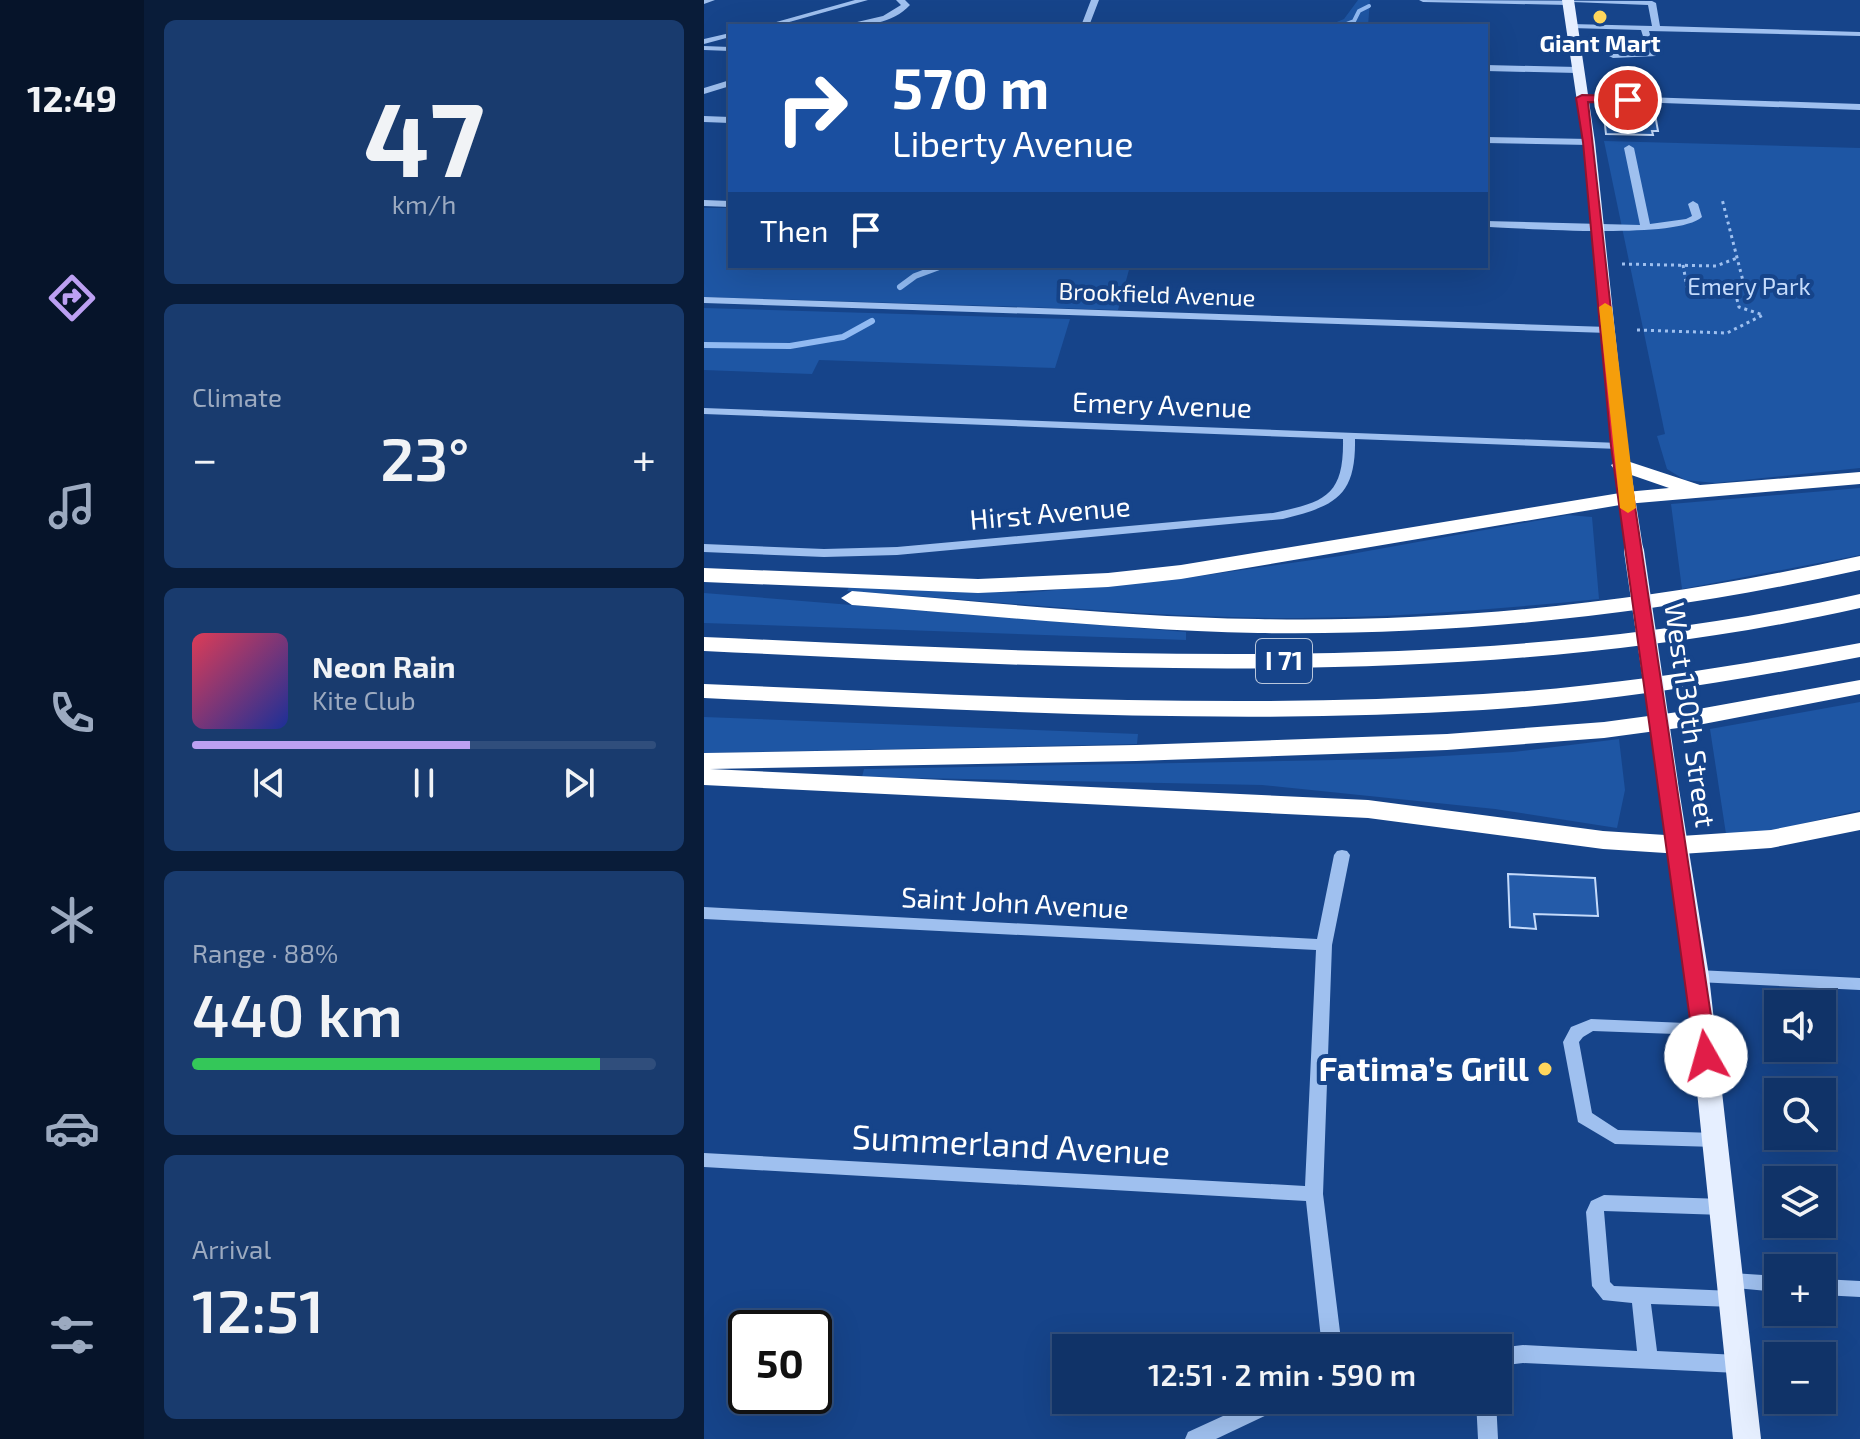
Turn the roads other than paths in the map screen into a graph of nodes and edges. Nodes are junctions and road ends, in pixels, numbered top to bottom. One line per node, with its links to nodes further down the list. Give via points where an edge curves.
1 (711, 0): 7 (street)
2 (864, 0): 8 (street)
3 (900, 0): 9 (street, via 906,5 892,17)
4 (1095, 0): 10 (street)
5 (1423, 0): 6 (street)
6 (1568, 1): 11 (main road, West 130th Street); 13 (street, via 1652,3)
7 (704, 2)
8 (775, 24)
9 (851, 24)
10 (1086, 24)
11 (1571, 26): 12 (street); 21 (main road, West 130th Street)
12 (1644, 28): 13 (street); 19 (street, via 1653,54)
13 (1656, 28): 14 (street)
14 (1860, 34)
15 (728, 36): 16 (street)
16 (704, 42)
17 (704, 48): 18 (street)
18 (728, 49)
19 (1613, 56)
20 (1488, 68): 21 (street)
21 (1577, 70): 24 (main road, West 130th Street)
22 (728, 84): 23 (street)
23 (704, 91)
24 (1582, 98): 25 (street); 29 (main road, West 130th Street)
25 (1860, 107)
26 (704, 119): 27 (street)
27 (728, 120)
28 (1488, 140): 29 (street)
29 (1589, 142): 35 (main road, West 130th Street)
30 (1629, 148): 36 (street)
31 (704, 203): 32 (street)
32 (728, 204)
33 (1693, 204): 36 (street, via 1697,217 1689,222)
34 (1488, 224): 35 (street)
35 (1596, 227): 36 (street); 38 (main road, West 130th Street)
36 (1646, 228)
37 (704, 300): 38 (street, Brookfield Avenue)
38 (1608, 330): 41 (main road, West 130th Street)
39 (704, 411): 40 (street, Emery Avenue)
40 (1349, 436): 41 (street, Emery Avenue); 45 (street, Hirst Avenue, via 1347,476 1337,490 1296,513 1273,517 897,551)
41 (1620, 456): 43 (highway); 44 (main road, West 130th Street)
42 (1860, 478): 43 (highway)
43 (1706, 492): 44 (highway)
44 (1626, 498): 47 (highway, via 1108,580 978,586); 57 (main road, West 130th Street, bridge)
45 (704, 548)
46 (1860, 563): 48 (highway, via 1595,608 1346,625 1130,620)
47 (704, 575)
48 (704, 586)
49 (1860, 601): 50 (highway, I 71, via 1591,644 1350,660 1122,660)
50 (704, 644)
51 (1860, 650): 53 (highway, I 71, via 1604,691 1381,707 1127,708)
52 (1860, 687): 54 (highway, via 1693,718 1493,740)
53 (704, 691)
54 (704, 761)
55 (704, 777): 57 (highway, via 1270,802)
56 (1860, 821): 57 (highway, via 1753,841)
57 (1676, 845): 61 (main road, West 130th Street)
58 (1342, 855): 60 (street)
59 (704, 913): 60 (street, Saint John Avenue)
60 (1324, 945): 66 (street)
61 (1697, 976): 62 (street); 63 (main road, West 130th Street)
62 (1860, 984)
63 (1703, 1029): 64 (main road, West 130th Street); 64 (street, via 1591,1025 1571,1042 1584,1117 1602,1131 1615,1137)
64 (1715, 1140): 67 (main road, West 130th Street)
65 (704, 1160): 66 (street, Summerland Avenue)
66 (1314, 1194): 73 (street)
67 (1723, 1207): 71 (main road, West 130th Street); 72 (street, via 1597,1206 1601,1286 1610,1294)
68 (1764, 1286): 71 (street)
69 (1836, 1288): 70 (street)
70 (1860, 1289)
71 (1732, 1290): 72 (street); 76 (main road, West 130th Street)
72 (1641, 1295): 75 (street)
73 (1330, 1334)
74 (1512, 1355): 75 (street)
75 (1648, 1359): 76 (street)
76 (1738, 1364): 81 (main road, West 130th Street)
77 (1249, 1414): 79 (street)
78 (1487, 1414): 80 (street)
79 (1195, 1439)
80 (1488, 1439)
81 (1747, 1439)

